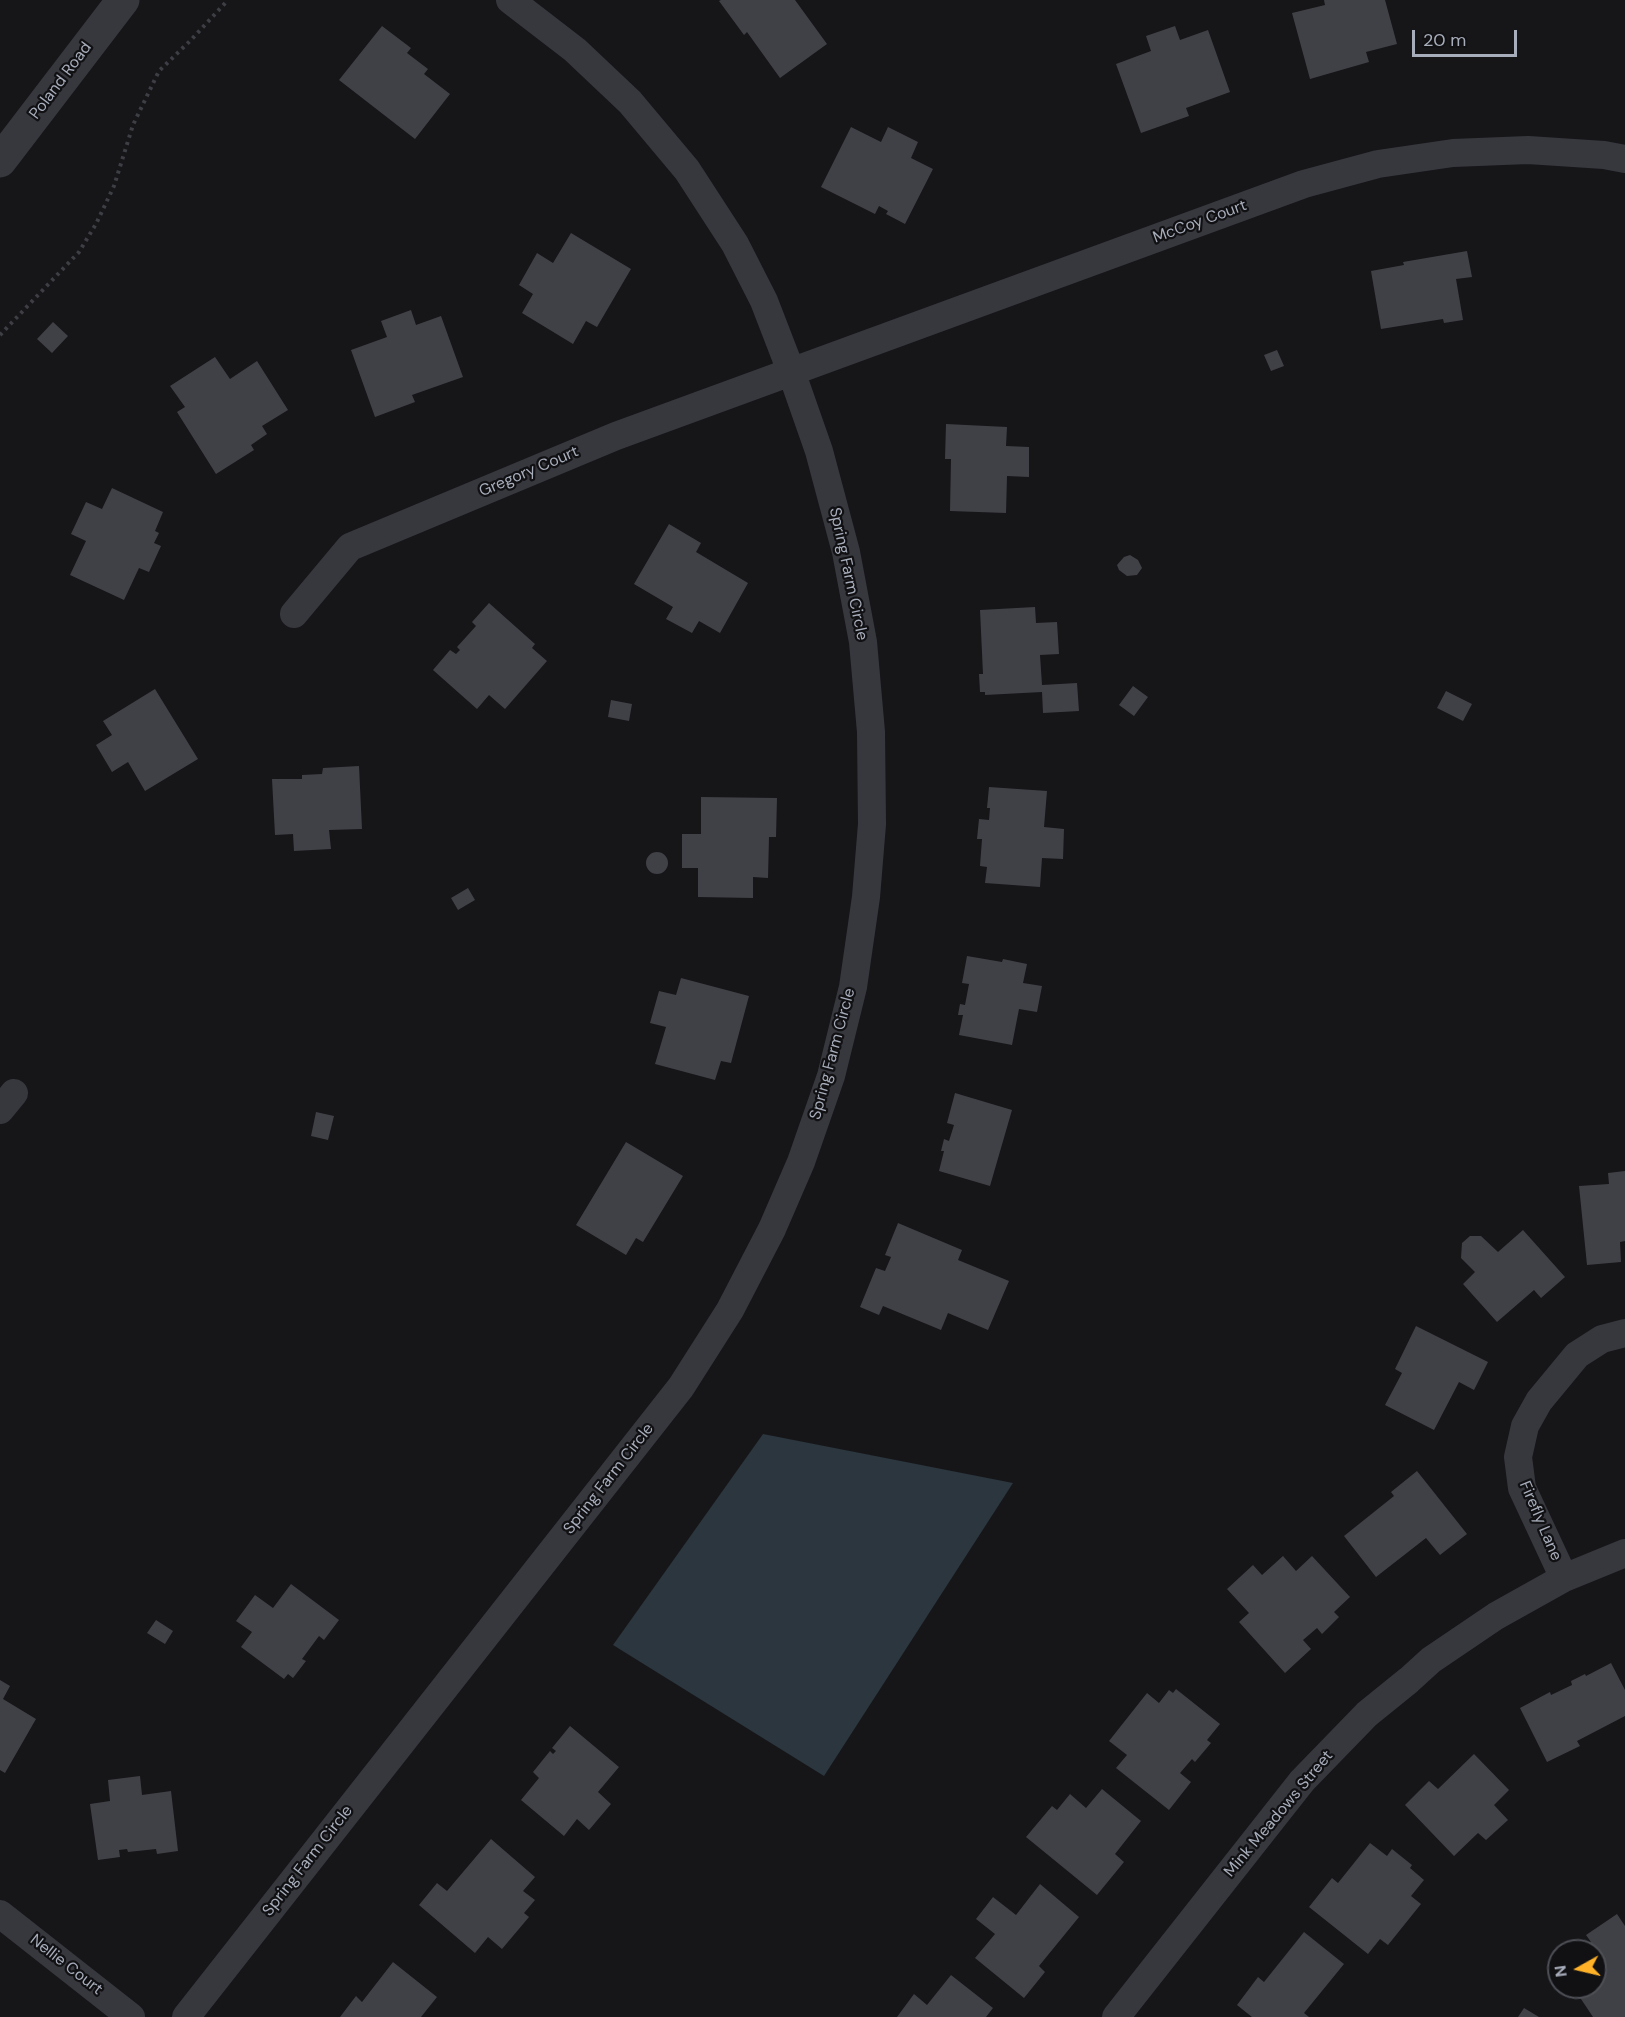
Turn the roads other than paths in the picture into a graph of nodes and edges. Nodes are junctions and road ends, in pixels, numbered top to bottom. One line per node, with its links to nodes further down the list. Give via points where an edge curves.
1 (123, 0): 4 (street, Poland Road)
2 (510, 0): 5 (street, Spring Farm Circle, via 575,50 630,102 687,170 735,244 764,301)
3 (1625, 159): 5 (street, McCoy Court, via 1528,150 1453,153 1377,164 1304,184)
4 (0, 161)
5 (791, 371): 6 (street, Gregory Court, via 616,436 350,547); 12 (street, Spring Farm Circle, via 819,451 846,552 863,642 871,732 871,834 853,987 831,1076 801,1162 730,1310 681,1387)
6 (294, 614)
7 (1625, 1333): 9 (street, Firefly Lane, via 1602,1339 1577,1355 1539,1401 1525,1426 1518,1457 1522,1488)
8 (1625, 1553): 9 (street, Mink Meadows Street)
9 (1564, 1578): 13 (street, Mink Meadows Street, via 1496,1616 1431,1660 1366,1714 1302,1781)
10 (0, 1914): 11 (street, Nellie Court)
11 (131, 2017)
12 (186, 2017)
13 (1116, 2017)

